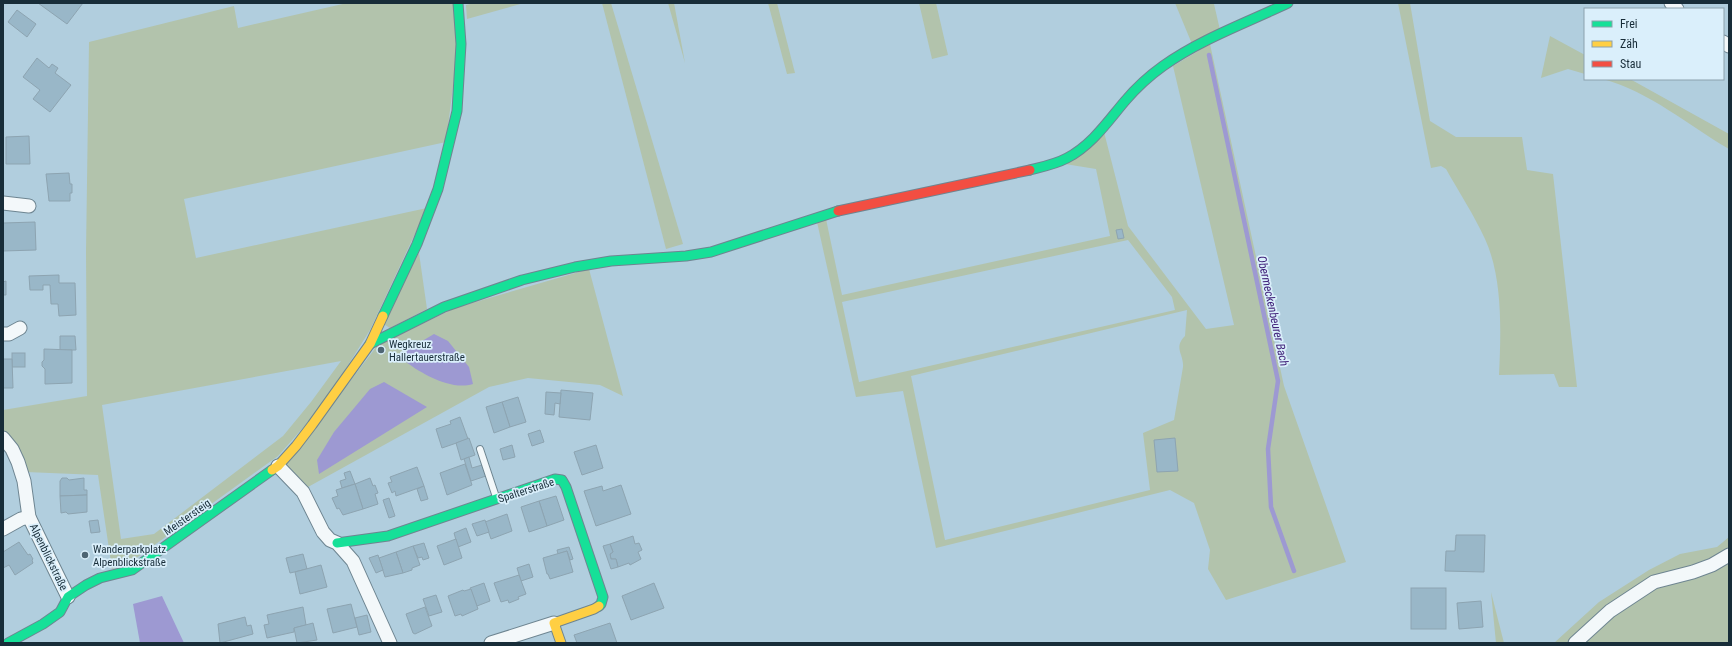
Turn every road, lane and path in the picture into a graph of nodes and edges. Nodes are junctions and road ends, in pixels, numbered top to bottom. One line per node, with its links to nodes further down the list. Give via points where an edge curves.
1 (458, 3): 7 (street, Meistersteig, via 460,77 457,111 448,151 438,189 418,244)
2 (1288, 3): 7 (street, via 1193,49 1164,66 1128,98 1090,140 1058,162 846,209 711,252 682,257 615,260 531,279 469,297)
3 (3, 203): 4 (street)
4 (29, 206)
5 (20, 328): 6 (street)
6 (3, 334)
7 (370, 344): 10 (street, Meistersteig, via 308,430)
8 (3, 438): 12 (street, Alpenblickstraße, via 18,462 24,481)
9 (480, 449): 11 (lane)
10 (278, 466): 14 (street, via 303,492 323,532); 16 (street, Meistersteig, via 132,570 100,578)
11 (496, 499): 14 (street, Spalterstraße, via 388,536); 17 (street, Spalterstraße, via 555,479 562,480 566,487 603,597 601,604 594,608)
12 (29, 518): 13 (street, Alpenblickstraße, via 21,519); 16 (street, Alpenblickstraße)
13 (3, 529)
14 (337, 543): 19 (street, via 353,561)
15 (1729, 555): 22 (street, via 1712,565 1654,582 1610,611)
16 (68, 597): 18 (street, Meistersteig, via 60,612)
17 (554, 622): 20 (street, Spalterstraße); 21 (street)
18 (8, 643)
19 (390, 643)
20 (491, 643)
21 (561, 643)
22 (1575, 643)

